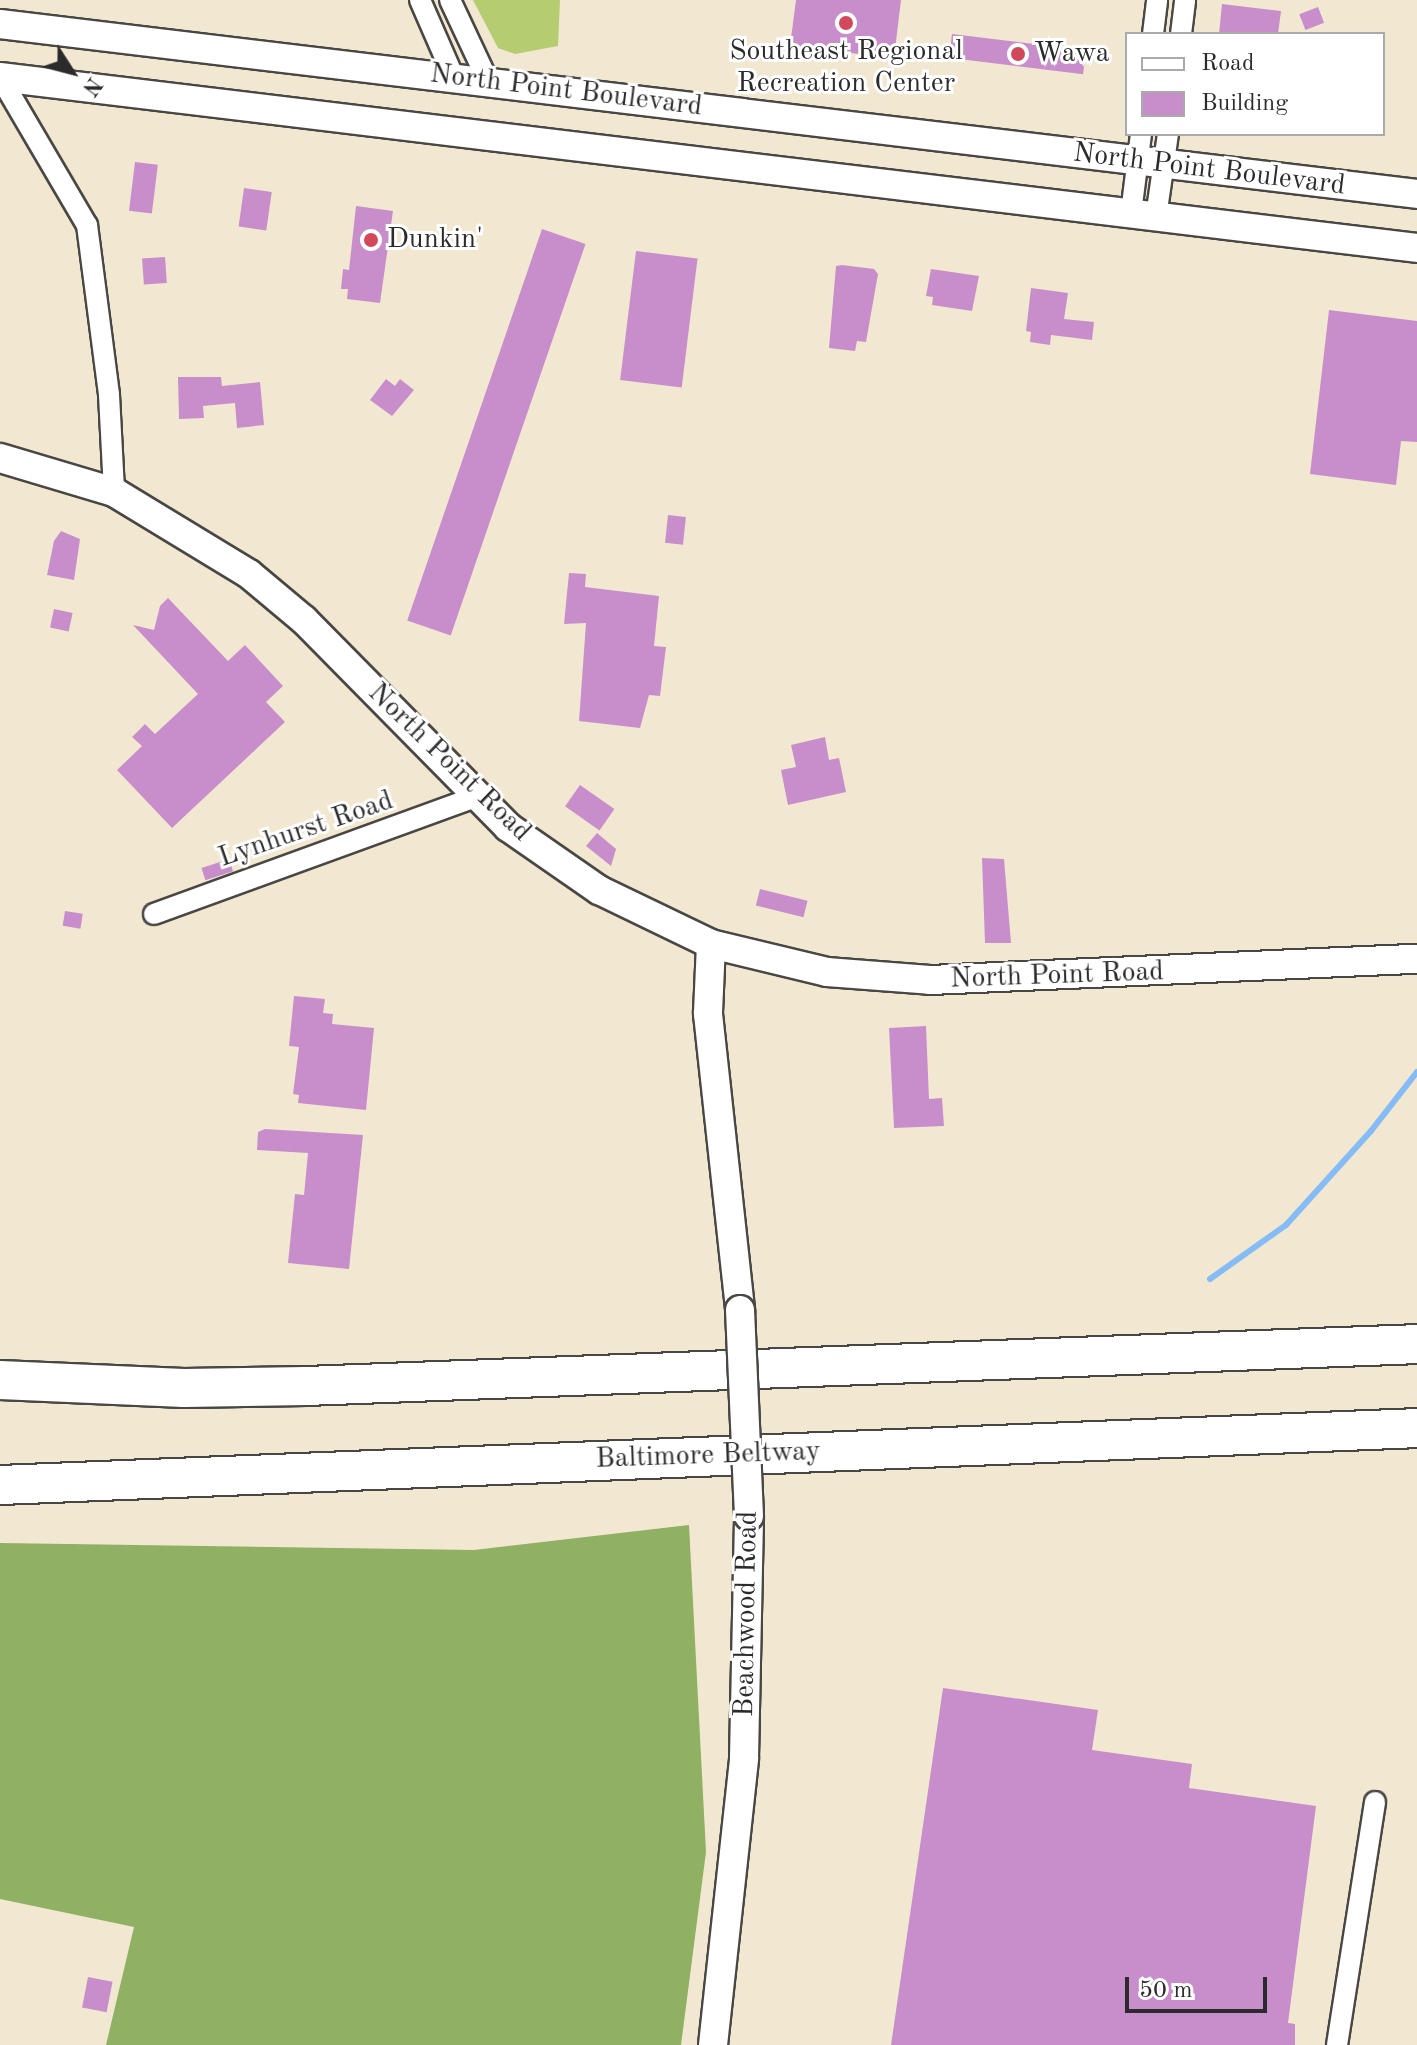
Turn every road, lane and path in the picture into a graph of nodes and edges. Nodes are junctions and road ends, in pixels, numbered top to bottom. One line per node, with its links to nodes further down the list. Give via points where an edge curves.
1 (420, 0): 9 (street)
2 (450, 0): 10 (street)
3 (1157, 0): 6 (street)
4 (1185, 0): 7 (street)
5 (0, 24): 9 (main road, North Point Boulevard)
6 (1153, 32)
7 (1181, 32)
8 (0, 77): 14 (main road, North Point Boulevard); 17 (street, via 87,225 109,395)
9 (454, 78): 10 (main road, North Point Boulevard)
10 (488, 81): 12 (main road, North Point Boulevard)
11 (1166, 136): 12 (street)
12 (1148, 153): 13 (main road, North Point Boulevard); 14 (street)
13 (1417, 194)
14 (1144, 215): 15 (main road, North Point Boulevard)
15 (1417, 248)
16 (0, 458): 17 (main road, North Point Road)
17 (114, 492): 18 (main road, North Point Road, via 276,594)
18 (475, 797): 19 (street, Lynhurst Road); 20 (main road, North Point Road, via 599,890)
19 (154, 914)
20 (711, 944): 21 (main road, North Point Road, via 827,972 943,981); 27 (main road, Beachwood Road, bridge, via 708,1014 740,1310 749,1516 744,1758)
21 (1417, 959)
22 (1417, 1344): 23 (highway, via 291,1386 184,1388)
23 (0, 1380)
24 (1417, 1428): 25 (highway, Baltimore Beltway)
25 (0, 1485)
26 (1375, 1802): 28 (street)
27 (713, 2045)
28 (1337, 2045)

